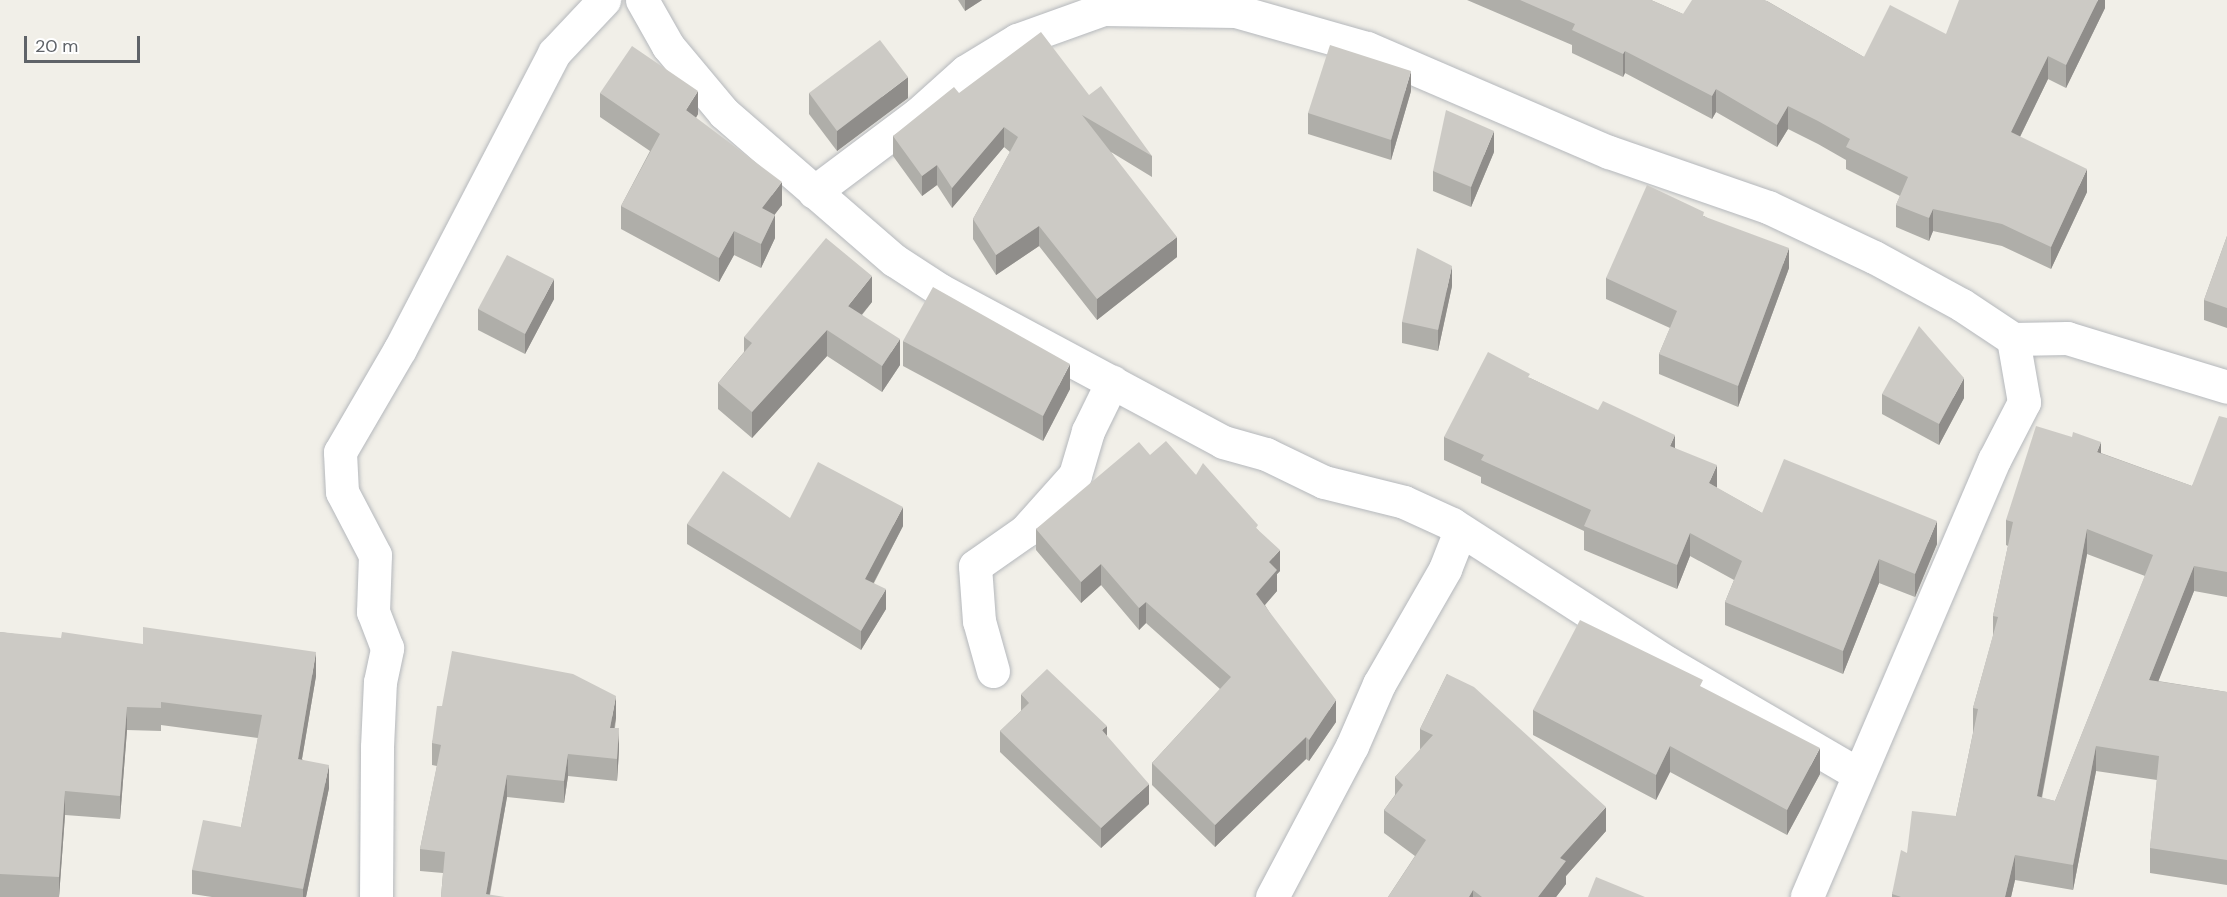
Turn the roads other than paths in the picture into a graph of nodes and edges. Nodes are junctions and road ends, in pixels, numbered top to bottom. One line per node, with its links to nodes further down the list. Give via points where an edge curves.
1 (604, 0): 10 (street, via 554,53 400,349 340,452 342,492 375,555 373,612 387,648 380,682 377,747)
2 (642, 0): 3 (street, via 668,46 724,113)
3 (814, 192): 4 (street, via 918,114 966,71 1017,40 1103,9 1236,11 1366,48 1609,152 1768,207 1874,257 1962,305); 5 (street, via 894,260 940,290)
4 (2013, 339): 6 (street, via 2067,338); 9 (street, via 2024,402 1989,470)
5 (1112, 382): 7 (street, via 1223,442 1266,454 1324,482 1404,502); 8 (street, via 1088,430 1075,475 1024,531 975,566 979,621)
6 (2227, 387)
7 (1460, 531): 9 (street, via 1668,663); 11 (street, via 1445,569 1379,684 1352,746)
8 (993, 671)
9 (1858, 774): 12 (street)
10 (376, 897)
11 (1272, 897)
12 (1807, 897)

